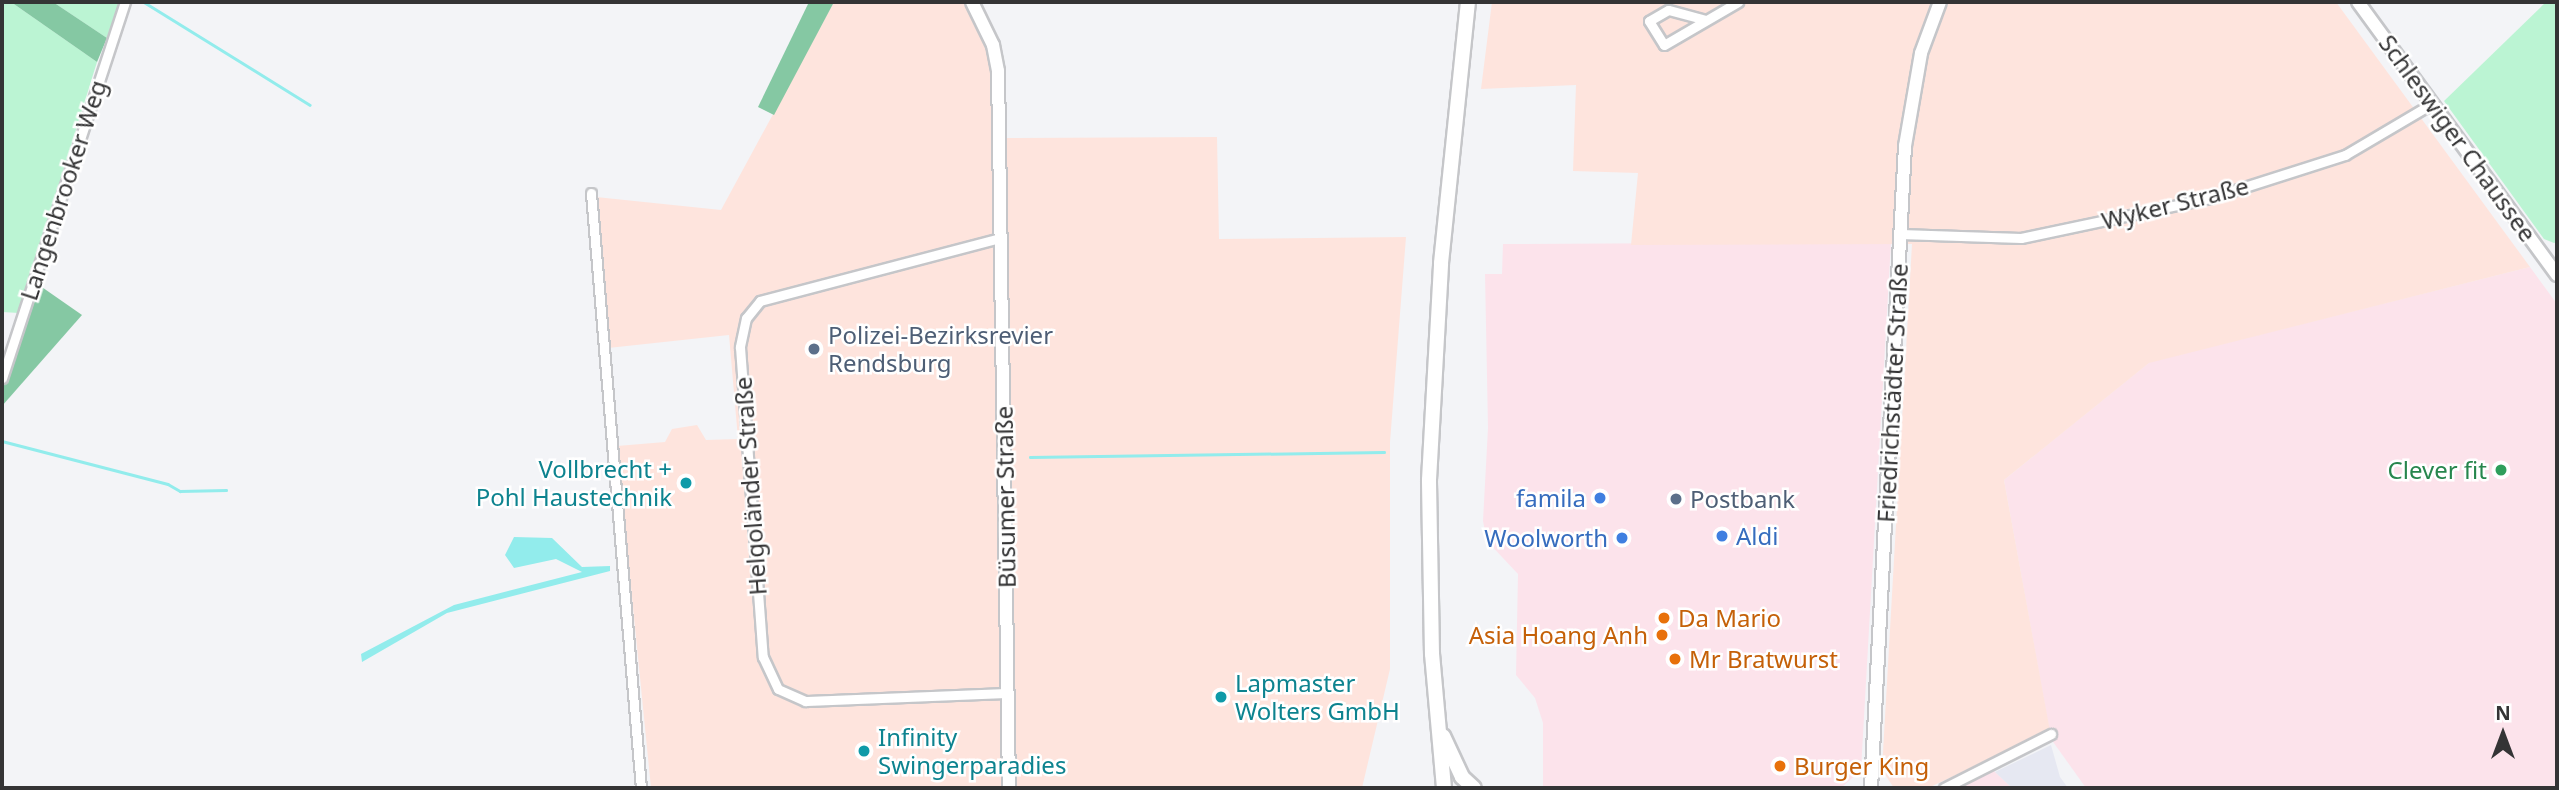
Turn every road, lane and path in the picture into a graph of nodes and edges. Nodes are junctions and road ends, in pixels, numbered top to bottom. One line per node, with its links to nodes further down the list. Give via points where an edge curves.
1 (125, 2): 13 (street, Langenbrooker Weg)
2 (972, 2): 11 (street, Büsumer Straße, via 993,46 998,71)
3 (1468, 2): 15 (main road, via 1432,387 1428,537)
4 (1738, 2): 7 (street)
5 (1940, 2): 10 (street, Friedrichstädter Straße, via 1912,93)
6 (2358, 2): 8 (street, Schleswiger Chaussee)
7 (1706, 20): 7 (street, via 1664,45 1649,21 1668,10)
8 (2434, 103): 10 (street, Wyker Straße, via 2345,155 2210,198 2021,238); 12 (street, Schleswiger Chaussee)
9 (591, 193): 18 (street)
10 (1900, 234): 23 (street, Friedrichstädter Straße)
11 (1000, 239): 14 (street, Büsumer Straße); 14 (street, Helgoländer Straße, via 760,301 746,318 740,347 763,657 778,688 804,701)
12 (2557, 275)
13 (2, 378)
14 (1008, 693): 19 (street, Büsumer Straße)
15 (1436, 716): 17 (main road); 22 (main road, via 1454,763)
16 (2051, 734): 24 (street)
17 (1438, 739): 20 (main road); 21 (main road)
18 (641, 788)
19 (1009, 788)
20 (1438, 788)
21 (1444, 788)
22 (1474, 788)
23 (1871, 788)
24 (1944, 788)

